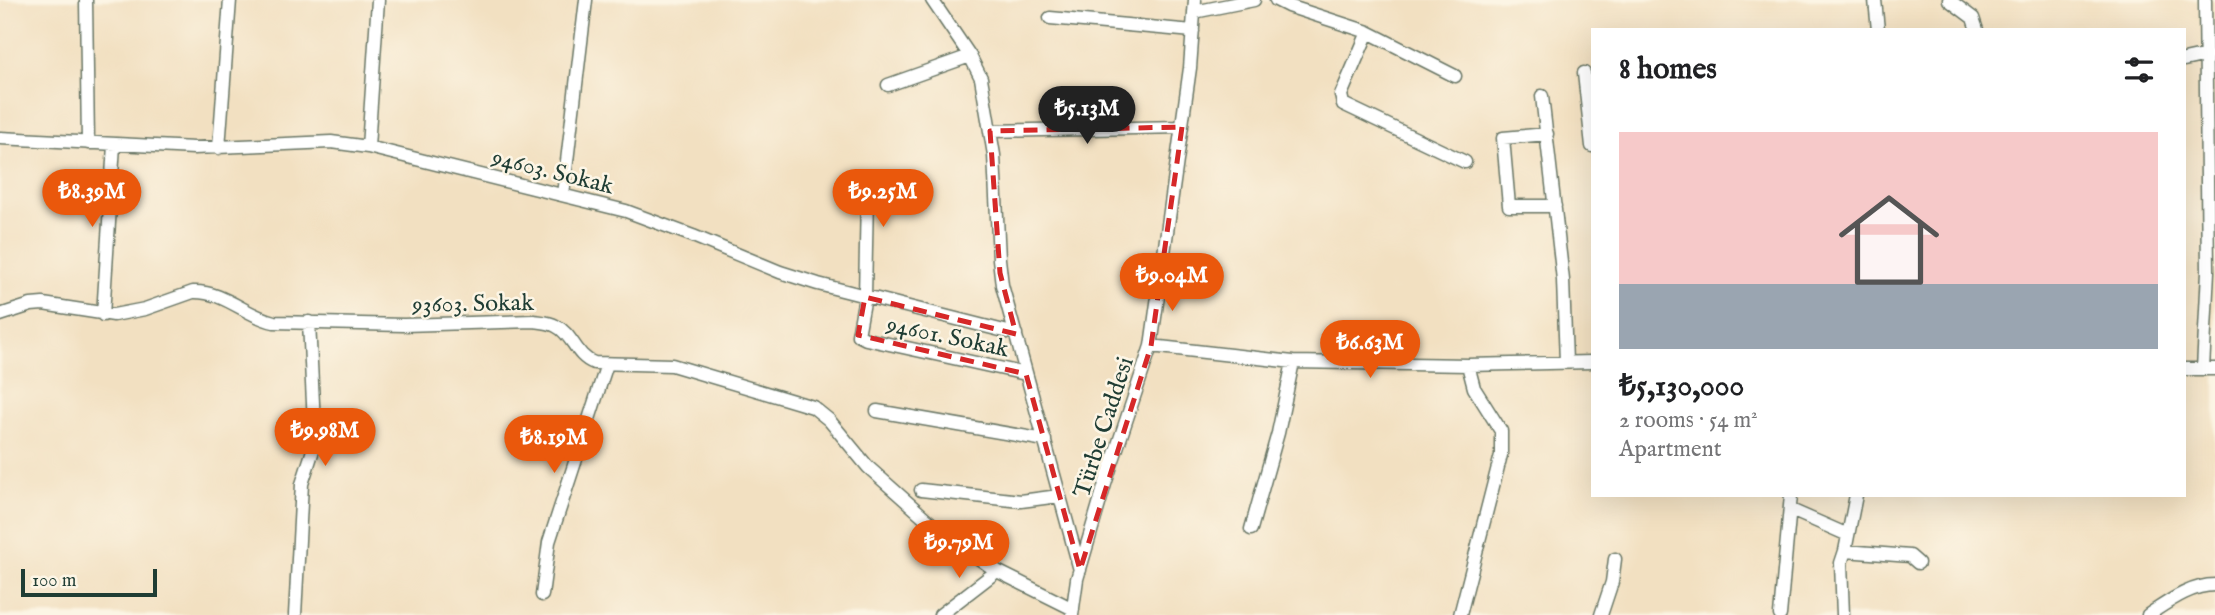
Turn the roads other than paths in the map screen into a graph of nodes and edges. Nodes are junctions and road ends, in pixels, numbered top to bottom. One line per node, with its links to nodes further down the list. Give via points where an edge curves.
1 (86, 0): 30 (street)
2 (230, 0): 33 (street)
3 (378, 0): 32 (street)
4 (586, 0): 36 (street)
5 (932, 0): 19 (street, 94601. Sokak)
6 (1254, 0): 11 (street)
7 (1276, 0): 16 (street)
8 (1875, 0): 13 (street)
9 (1949, 0): 14 (street, via 1973,18)
10 (2205, 0): 17 (street)
11 (1194, 6): 15 (street, Türbe Caddesi)
12 (1050, 18): 15 (street)
13 (1878, 28)
14 (1976, 28)
15 (1193, 31): 25 (street, Türbe Caddesi)
16 (1368, 32): 22 (street); 34 (street, via 1341,95 1343,104)
17 (2210, 33): 18 (street)
18 (2207, 55): 20 (street); 50 (street)
19 (970, 56): 23 (street); 26 (street, 94601. Sokak, via 981,78)
20 (2186, 60)
21 (1584, 73): 28 (street)
22 (1455, 76)
23 (888, 85)
24 (1542, 96): 27 (street)
25 (1182, 127): 26 (street); 43 (street, Türbe Caddesi)
26 (990, 131): 42 (street, 94601. Sokak, via 1000,273)
27 (1547, 134): 37 (street); 37 (street, via 1503,138 1509,206)
28 (1591, 137)
29 (0, 138): 30 (street, 94603. Sokak)
30 (88, 144): 31 (street, 94603. Sokak)
31 (114, 145): 33 (street, 94603. Sokak); 40 (street)
32 (368, 147): 33 (street, 94603. Sokak, via 331,142); 36 (street, 94603. Sokak)
33 (219, 149)
34 (1465, 162)
35 (859, 177): 38 (street, via 867,191)
36 (564, 195): 38 (street, 94603. Sokak, via 637,215 780,272)
37 (1555, 206): 45 (street)
38 (865, 297): 42 (street, 94603. Sokak); 51 (street, 94601. Sokak, via 858,331 861,337)
39 (0, 314): 40 (street, 93603. Sokak, via 43,304)
40 (103, 315): 41 (street, 93603. Sokak, via 127,314 201,292 223,298 262,320)
41 (309, 322): 47 (street, 93603. Sokak, via 533,321 558,326 585,360); 69 (street, via 315,444 302,484)
42 (1016, 334): 51 (street, 94601. Sokak)
43 (1151, 345): 44 (street); 64 (street, Türbe Caddesi)
44 (1293, 362): 48 (street); 59 (street)
45 (1566, 362): 46 (street); 48 (street)
46 (1591, 362)
47 (607, 364): 65 (street, 93603. Sokak, via 671,365 813,408 829,420 868,467 928,521); 67 (street, via 549,542)
48 (1468, 365): 71 (street, via 1474,388 1501,431 1501,455)
49 (2186, 369): 50 (street)
50 (2209, 369)
51 (1026, 374): 53 (street, 94601. Sokak)
52 (877, 411): 53 (street)
53 (1045, 440): 55 (street, 94601. Sokak)
54 (921, 490): 55 (street, via 1021,501)
55 (1059, 496): 64 (street, 94601. Sokak)
56 (1791, 497): 58 (street)
57 (1856, 497): 60 (street)
58 (1791, 510): 60 (street); 73 (street)
59 (1251, 529)
60 (1848, 534): 61 (street)
61 (1845, 551): 63 (street, via 1910,556); 74 (street, via 1841,563)
62 (1615, 559): 72 (street)
63 (1917, 563)
64 (1080, 570): 68 (street, Türbe Caddesi)
65 (997, 571): 68 (street, 93603. Sokak); 70 (street)
66 (2215, 585): 75 (street, via 2183,593)
67 (542, 595)
68 (1072, 612)
69 (295, 615)
70 (940, 615)
71 (1460, 615)
72 (1601, 615)
73 (1780, 615)
74 (1843, 615)
75 (2148, 615)

